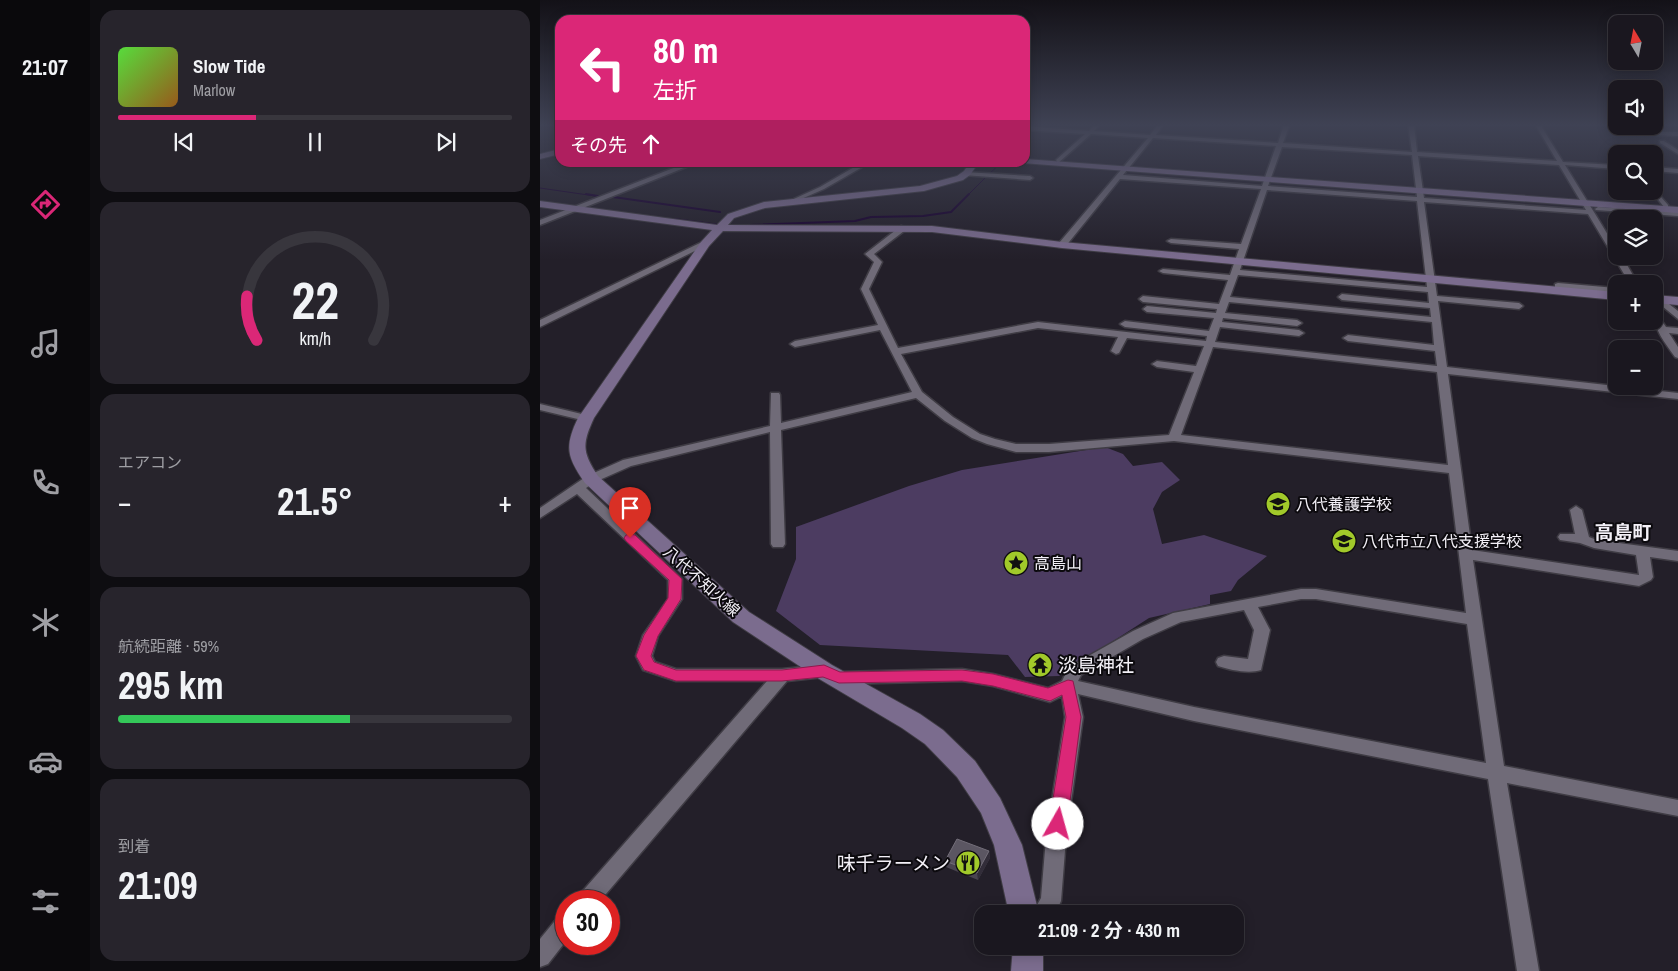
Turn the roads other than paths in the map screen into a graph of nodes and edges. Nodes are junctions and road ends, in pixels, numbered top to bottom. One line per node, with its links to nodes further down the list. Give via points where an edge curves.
1 (678, 169): 21 (street)
2 (855, 169): 18 (street)
3 (969, 169): 12 (main road, 八代不知火線)
4 (1109, 169): 10 (main road)
5 (1113, 169): 10 (main road)
6 (1270, 169): 14 (street)
7 (1416, 169): 15 (street)
8 (1564, 169): 17 (street)
9 (1663, 170): 11 (street)
10 (1124, 171): 14 (main road); 37 (street)
11 (1678, 171)
12 (965, 174): 13 (street); 18 (main road, 八代不知火線, via 938,186 904,192)
13 (1030, 178)
14 (1266, 181): 15 (main road); 38 (street)
15 (1419, 193): 17 (main road); 25 (street); 42 (street)
16 (1661, 200): 20 (street)
17 (1583, 201): 20 (main road); 22 (main road); 25 (street)
18 (788, 203): 32 (main road, 八代不知火線, via 739,212)
19 (540, 204): 21 (main road)
20 (1666, 206): 22 (main road)
21 (580, 208): 31 (street); 32 (main road)
22 (1678, 208)
23 (1598, 209): 24 (street)
24 (1608, 210)
25 (1591, 213): 26 (street); 34 (street)
26 (1608, 214)
27 (1678, 214): 28 (street)
28 (1663, 215)
29 (1663, 220): 30 (street)
30 (1678, 221)
31 (540, 223)
32 (721, 226): 33 (main road); 36 (main road, 八代不知火線)
33 (904, 228): 37 (main road); 61 (street, via 869,254 878,262 865,289)
34 (1608, 240)
35 (1172, 241): 38 (street)
36 (705, 244): 58 (street); 80 (main road, 八代不知火線)
37 (1062, 245): 39 (main road)
38 (1243, 248): 39 (street)
39 (1239, 260): 41 (street); 42 (main road)
40 (1163, 272): 41 (street)
41 (1234, 275): 47 (street); 55 (street)
42 (1431, 278): 45 (main road); 47 (street)
43 (1558, 286): 44 (street)
44 (1608, 290)
45 (1608, 295)
46 (1342, 297): 47 (street)
47 (1434, 298): 52 (street); 60 (street)
48 (1142, 300): 55 (street)
49 (1663, 301): 50 (main road)
50 (1678, 302)
51 (1663, 305): 54 (street)
52 (1519, 306)
53 (1147, 309): 55 (street)
54 (1678, 316)
55 (1218, 320): 57 (street); 59 (street); 60 (street, via 1268,300); 64 (street); 65 (street); 74 (street); 75 (street)
56 (1350, 320): 60 (street)
57 (1297, 322)
58 (540, 324)
59 (1125, 324)
60 (1437, 324): 69 (street)
61 (883, 328): 68 (street); 71 (street)
62 (1662, 330): 63 (street); 67 (street)
63 (1678, 331)
64 (1299, 333)
65 (1124, 335): 70 (street); 71 (street, via 1038,325)
66 (1348, 338): 69 (street)
67 (1674, 341): 72 (street)
68 (795, 344)
69 (1441, 349): 75 (street)
70 (1116, 351)
71 (894, 352): 76 (street)
72 (1678, 355)
73 (1157, 364): 74 (street)
74 (1200, 370): 82 (street)
75 (1444, 371): 78 (street); 83 (street)
76 (918, 394): 81 (street); 82 (street, via 976,436 1006,446 1048,448)
77 (775, 395): 81 (street)
78 (1678, 396)
79 (540, 407): 80 (street)
80 (586, 418): 84 (main road, 八代不知火線, via 575,448)
81 (776, 429): 84 (street, via 627,463); 89 (street)
82 (1174, 438): 83 (street)
83 (1456, 470): 91 (street)
84 (585, 483): 86 (street); 96 (main road, 八代不知火線, via 741,617); 97 (street, via 676,579 675,599 651,635 644,656 649,666 676,675)
85 (1576, 510): 88 (street)
86 (540, 514)
87 (1565, 537): 88 (street)
88 (1583, 538): 90 (street, via 1594,544)
89 (778, 544)
90 (1642, 551): 91 (street, via 1646,577 1639,581); 92 (street)
91 (1466, 554): 94 (street)
92 (1678, 556)
93 (1249, 604): 94 (street, via 1316,594); 95 (street, via 1262,630 1255,666); 98 (street, via 1178,617 1138,634 1075,671)
94 (1474, 620): 99 (street)
95 (1224, 662)
96 (832, 674): 97 (street); 98 (street, via 962,675 1050,695); 102 (main road, 八代不知火線, via 934,737 966,769 991,806 1008,845)
97 (782, 676): 101 (street)
98 (1068, 685): 99 (street, via 1194,714); 103 (street, via 1074,717)
99 (1496, 772): 100 (street); 108 (street)
100 (1678, 808)
101 (597, 890)
102 (1022, 905)
103 (1049, 905)
104 (555, 939): 106 (street)
105 (1028, 955): 107 (main road)
106 (540, 956)
107 (1027, 971)
108 (1528, 971)

